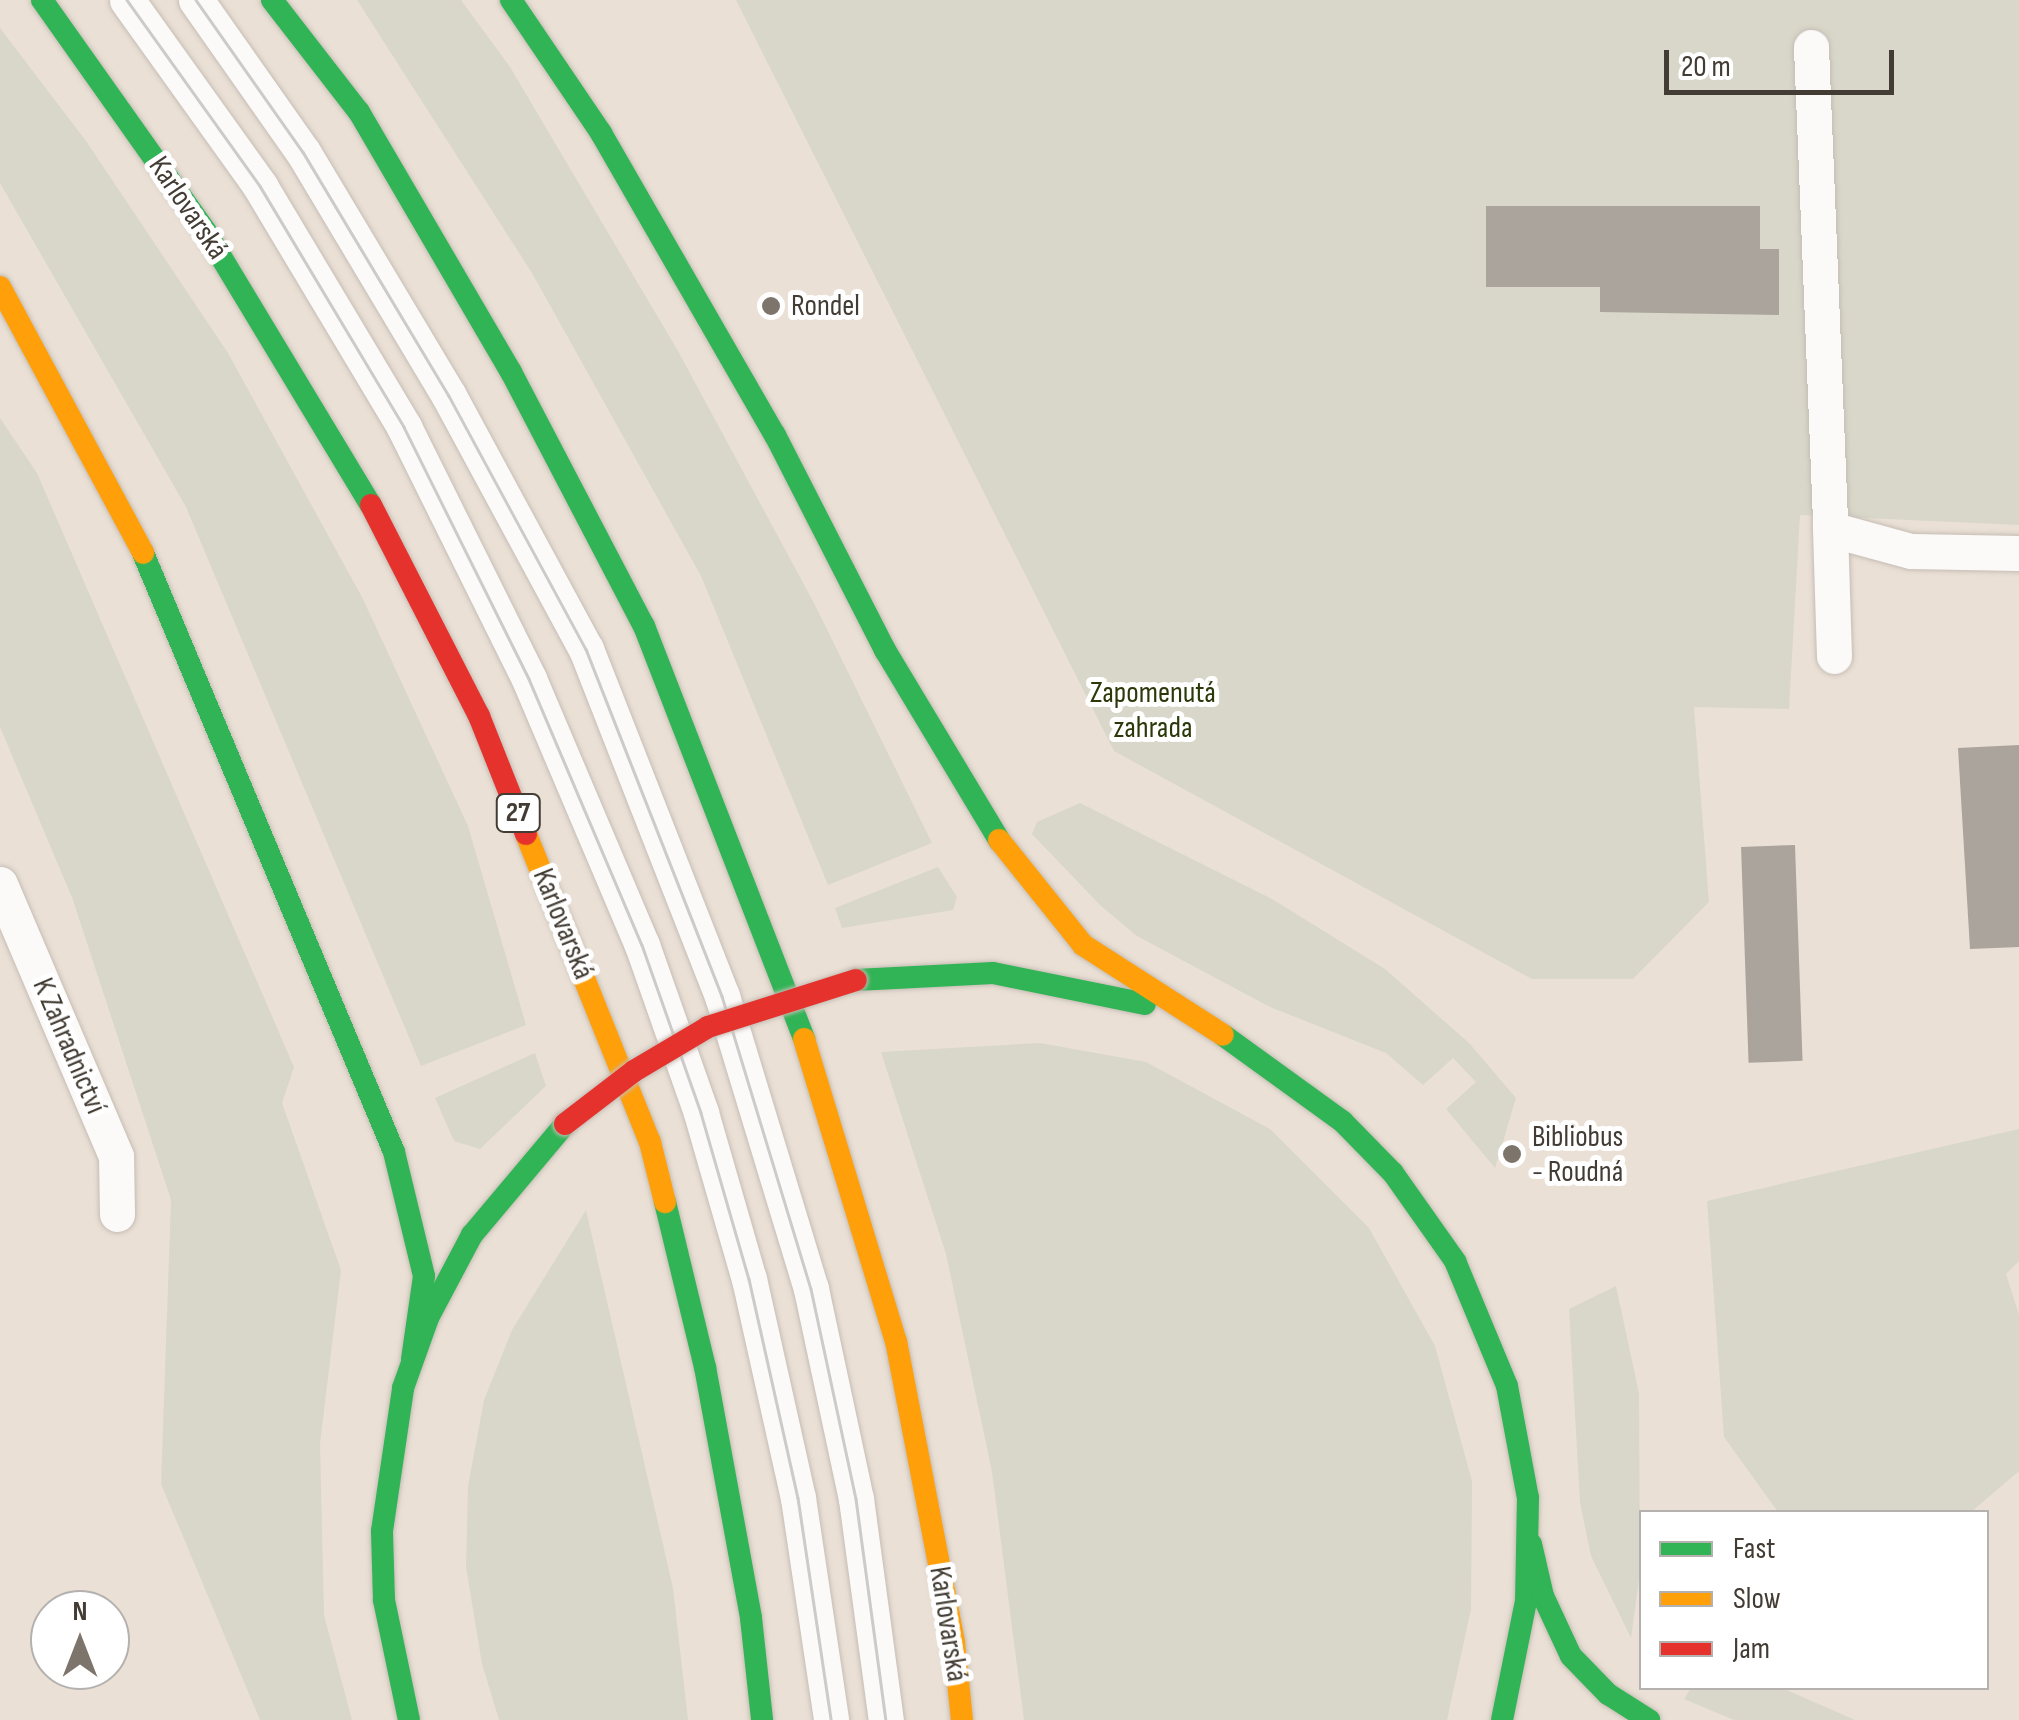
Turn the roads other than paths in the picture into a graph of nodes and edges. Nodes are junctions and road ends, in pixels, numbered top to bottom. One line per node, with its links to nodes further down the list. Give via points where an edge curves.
1 (42, 0): 17 (main road, Karlovarská / 27, via 206,232 348,460 479,716 650,1142 705,1366 751,1618)
2 (127, 0): 18 (lane, via 260,186 404,427 529,680 642,944 749,1278 798,1498)
3 (196, 0): 19 (lane, via 303,152 450,396 586,649 722,996 811,1289 856,1499)
4 (272, 0): 20 (main road, Karlovarská, via 358,112 510,372 644,626 838,1140 896,1341 954,1643)
5 (511, 0): 12 (main road, via 600,132 765,418 885,650 990,832 1083,944)
6 (1812, 47): 8 (lane)
7 (0, 287): 14 (main road, via 140,548 394,1152 424,1276)
8 (1830, 529): 9 (lane, via 1911,551); 10 (lane)
9 (2019, 553)
10 (1834, 656)
11 (0, 884): 13 (lane, K Zahradnictví, via 116,1156)
12 (1226, 1039): 14 (main road, bridge, via 1151,1006 993,972 856,980 708,1028 634,1071 565,1124 472,1235); 15 (main road, via 1287,1077 1356,1134 1446,1247 1508,1386)
13 (118, 1214)
14 (412, 1359): 16 (main road, via 391,1444 382,1531 384,1600)
15 (1530, 1535): 21 (main road, via 1522,1638); 22 (main road, via 1543,1596 1571,1656 1608,1694)
16 (410, 1720)
17 (762, 1720)
18 (831, 1720)
19 (886, 1720)
20 (962, 1720)
21 (1502, 1720)
22 (1649, 1720)

